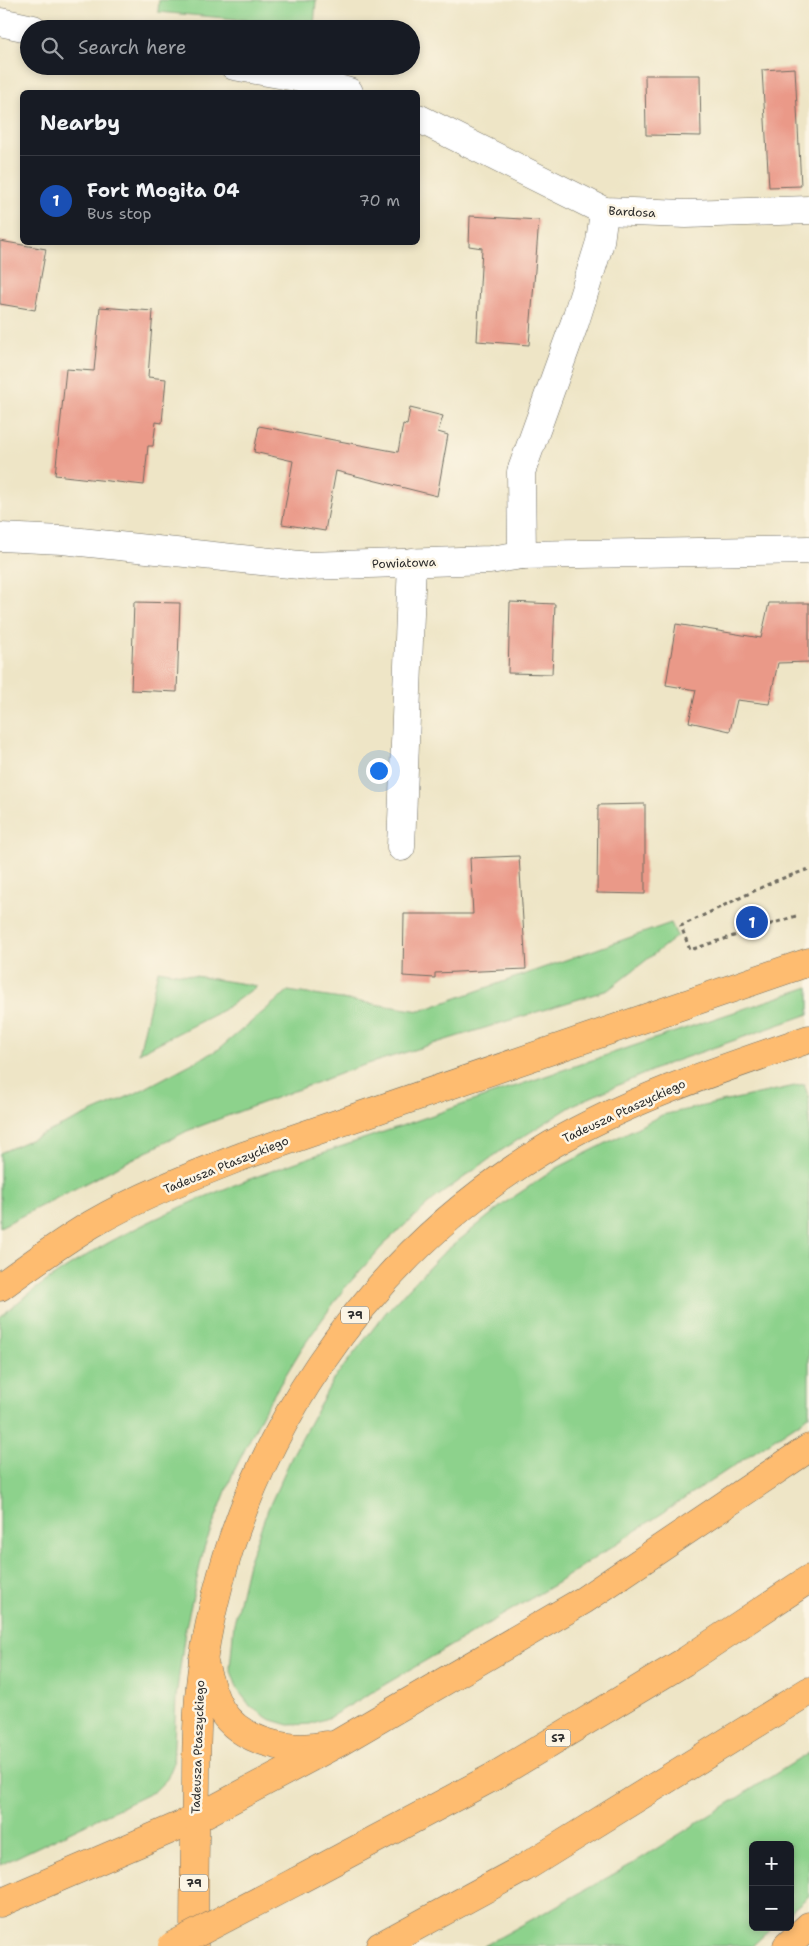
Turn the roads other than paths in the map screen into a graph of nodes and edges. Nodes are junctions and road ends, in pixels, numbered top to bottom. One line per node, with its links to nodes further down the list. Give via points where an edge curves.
1 (0, 22): 2 (street)
2 (20, 26)
3 (285, 75): 4 (street)
4 (342, 90)
5 (420, 119): 7 (street, Bardosa)
6 (809, 210): 7 (street, Bardosa, via 686,214)
7 (604, 211): 10 (street, via 600,242 575,322 521,472)
8 (0, 538): 11 (street, Powiatowa, via 62,540 310,566)
9 (809, 550): 10 (street, Powiatowa)
10 (522, 555): 11 (street, Powiatowa, via 490,560)
11 (412, 562): 12 (street)
12 (401, 847)
13 (809, 962): 15 (main road, Tadeusza Ptaszyckiego, via 243,1156 174,1184 93,1223)
14 (809, 1039): 18 (main road, Tadeusza Ptaszyckiego / 79, via 668,1089 554,1144 480,1193 409,1256 346,1325 293,1405 271,1446 235,1533 220,1581)
15 (0, 1287)
16 (809, 1448): 20 (main road, via 584,1600)
17 (809, 1579): 24 (main road, S7, bridge, via 684,1662 492,1777)
18 (203, 1658): 20 (main road, via 208,1680 222,1711 252,1737 274,1745 300,1748); 21 (main road, Tadeusza Ptaszyckiego / 79, via 197,1720)
19 (809, 1691): 26 (main road, via 524,1868)
20 (340, 1742): 21 (main road)
21 (195, 1819): 22 (main road); 25 (main road, Tadeusza Ptaszyckiego / 79)
22 (0, 1903)
23 (809, 1926): 27 (main road)
24 (172, 1946)
25 (194, 1946)
26 (380, 1946)
27 (787, 1946)

